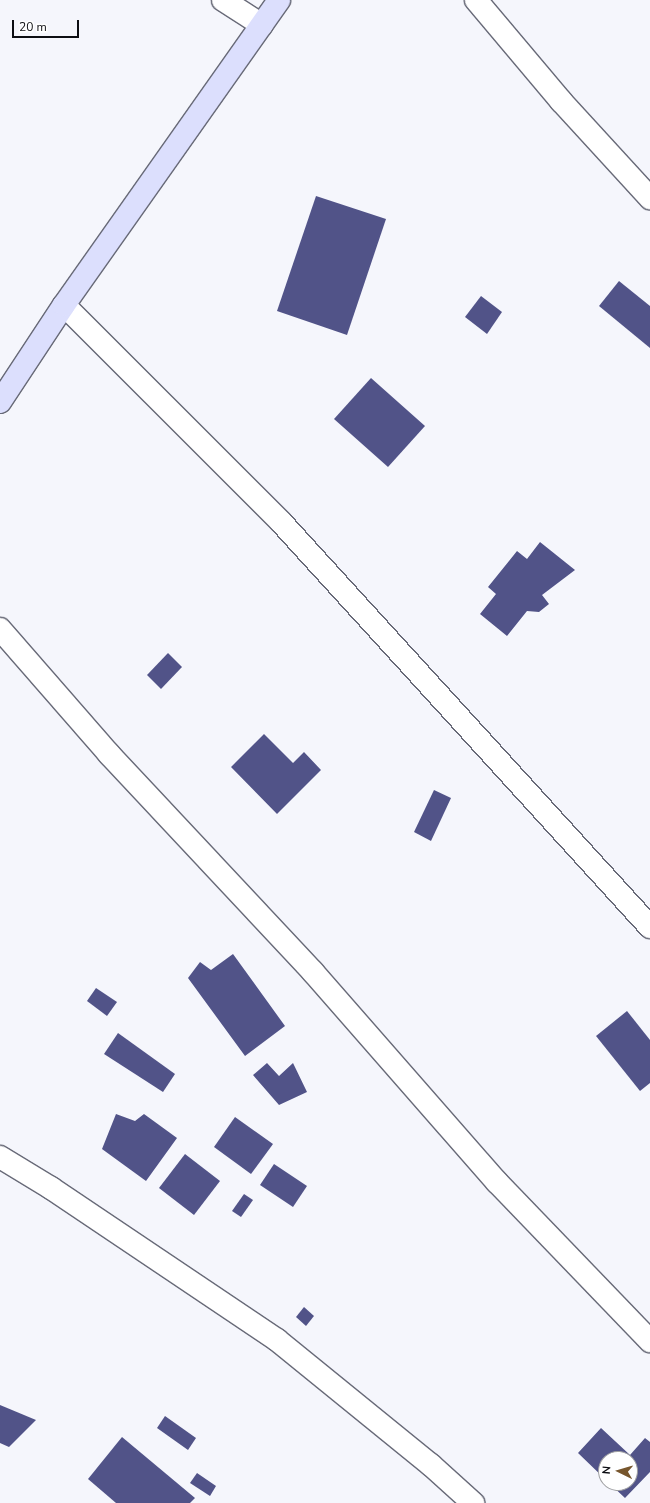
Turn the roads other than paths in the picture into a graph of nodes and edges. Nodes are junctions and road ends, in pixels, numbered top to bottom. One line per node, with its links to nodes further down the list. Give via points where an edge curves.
1 (223, 0): 4 (street)
2 (279, 0): 4 (main road)
3 (476, 0): 5 (street, via 561,101)
4 (262, 25): 6 (main road)
5 (650, 198)
6 (64, 305): 7 (main road); 9 (street, via 281,522)
7 (0, 402)
8 (0, 629): 11 (street, via 109,754 313,972 497,1182)
9 (650, 927)
10 (0, 1157): 12 (street, via 51,1188 277,1340)
11 (650, 1341)
12 (474, 1503)

